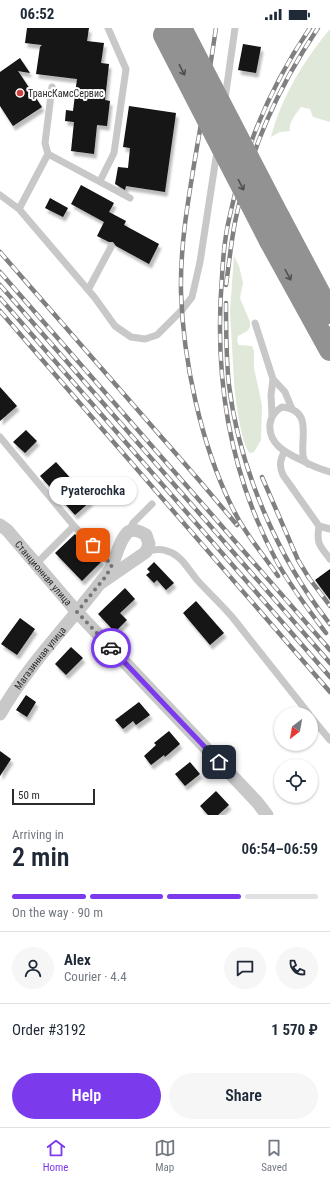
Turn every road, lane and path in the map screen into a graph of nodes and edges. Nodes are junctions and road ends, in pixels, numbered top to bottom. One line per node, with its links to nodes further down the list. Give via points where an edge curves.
1 (108, 28): 6 (lane, via 126,69 114,154)
2 (235, 28): 11 (lane, via 200,262 189,303 157,335 146,339 131,337 115,326)
3 (169, 30): 12 (highway, bridge, via 279,217); 14 (highway, one-way to 14, bridge, via 270,241)
4 (52, 87): 5 (lane, via 45,143)
5 (48, 154): 6 (lane); 9 (lane)
6 (100, 181): 8 (lane)
7 (0, 195): 9 (lane)
8 (130, 198)
9 (19, 209): 11 (lane)
10 (111, 247): 11 (lane)
11 (88, 290)
12 (330, 313)
13 (255, 323): 15 (lane)
14 (330, 350)
15 (272, 379): 16 (lane, via 285,392); 17 (lane)
16 (292, 408): 17 (lane, via 282,407); 20 (lane, via 303,422 303,455)
17 (272, 416): 19 (lane, via 271,433 276,444)
18 (0, 437): 24 (lane)
19 (284, 452): 20 (lane); 25 (lane, via 280,469)
20 (308, 464): 21 (lane)
21 (330, 472)
22 (152, 504): 27 (lane, via 133,523)
23 (0, 525): 30 (street, Станционная улица)
24 (74, 526): 30 (lane); 31 (lane)
25 (319, 526): 26 (lane); 29 (lane, via 318,542)
26 (330, 529)
27 (129, 531): 28 (street, via 138,530 146,535); 31 (street, Магазинная улица)
28 (146, 552): 32 (street, Магазинная улица); 34 (lane, via 160,549 180,559 233,618)
29 (330, 560)
30 (36, 564): 33 (street, Станционная улица)
31 (112, 565): 32 (street, Магазинная улица)
32 (98, 585): 33 (street, Магазинная улица)
33 (77, 612): 35 (street, Магазинная улица, via 30,668); 38 (street, Станционная улица)
34 (303, 707)
35 (0, 714)
36 (318, 725): 37 (lane)
37 (330, 740)
38 (267, 815)

